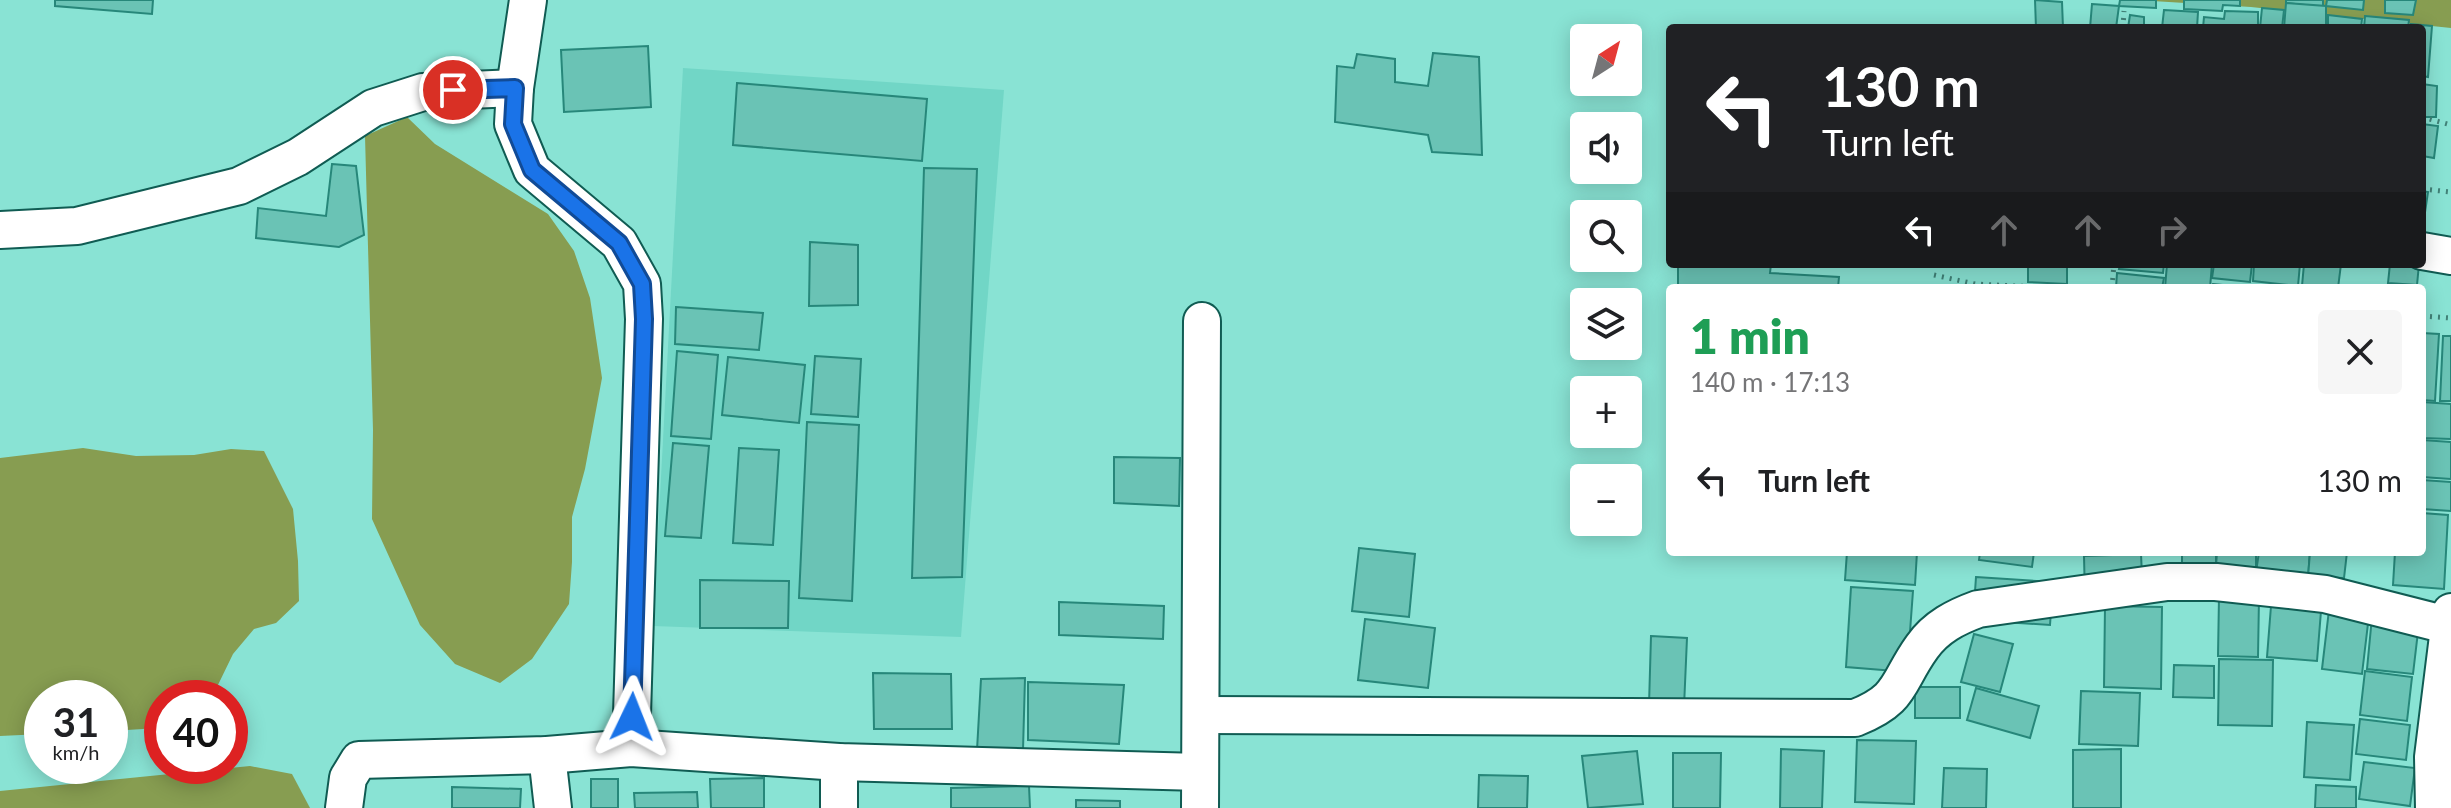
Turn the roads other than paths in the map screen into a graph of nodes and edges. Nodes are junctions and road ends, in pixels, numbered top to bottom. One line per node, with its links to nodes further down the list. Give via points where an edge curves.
1 (528, 0): 2 (street)
2 (515, 88): 3 (street, via 423,92 373,108 298,157 239,186 77,226); 10 (street, via 513,124 532,170 619,243 642,284)
3 (0, 230)
4 (2426, 252): 5 (street)
5 (2451, 256)
6 (1202, 321): 9 (street)
7 (2451, 612): 8 (street)
8 (2450, 626): 9 (street, via 2325,594 2167,582 1978,609 1953,618 1923,645 1896,693 1855,718); 18 (street, via 2433,757)
9 (1201, 715): 13 (street)
10 (631, 748): 11 (street); 12 (street)
11 (547, 755): 14 (street, via 359,760 348,778); 15 (street)
12 (839, 762): 13 (street); 16 (street)
13 (1200, 772): 17 (street)
14 (344, 808)
15 (553, 808)
16 (839, 808)
17 (1200, 808)
18 (2434, 808)

